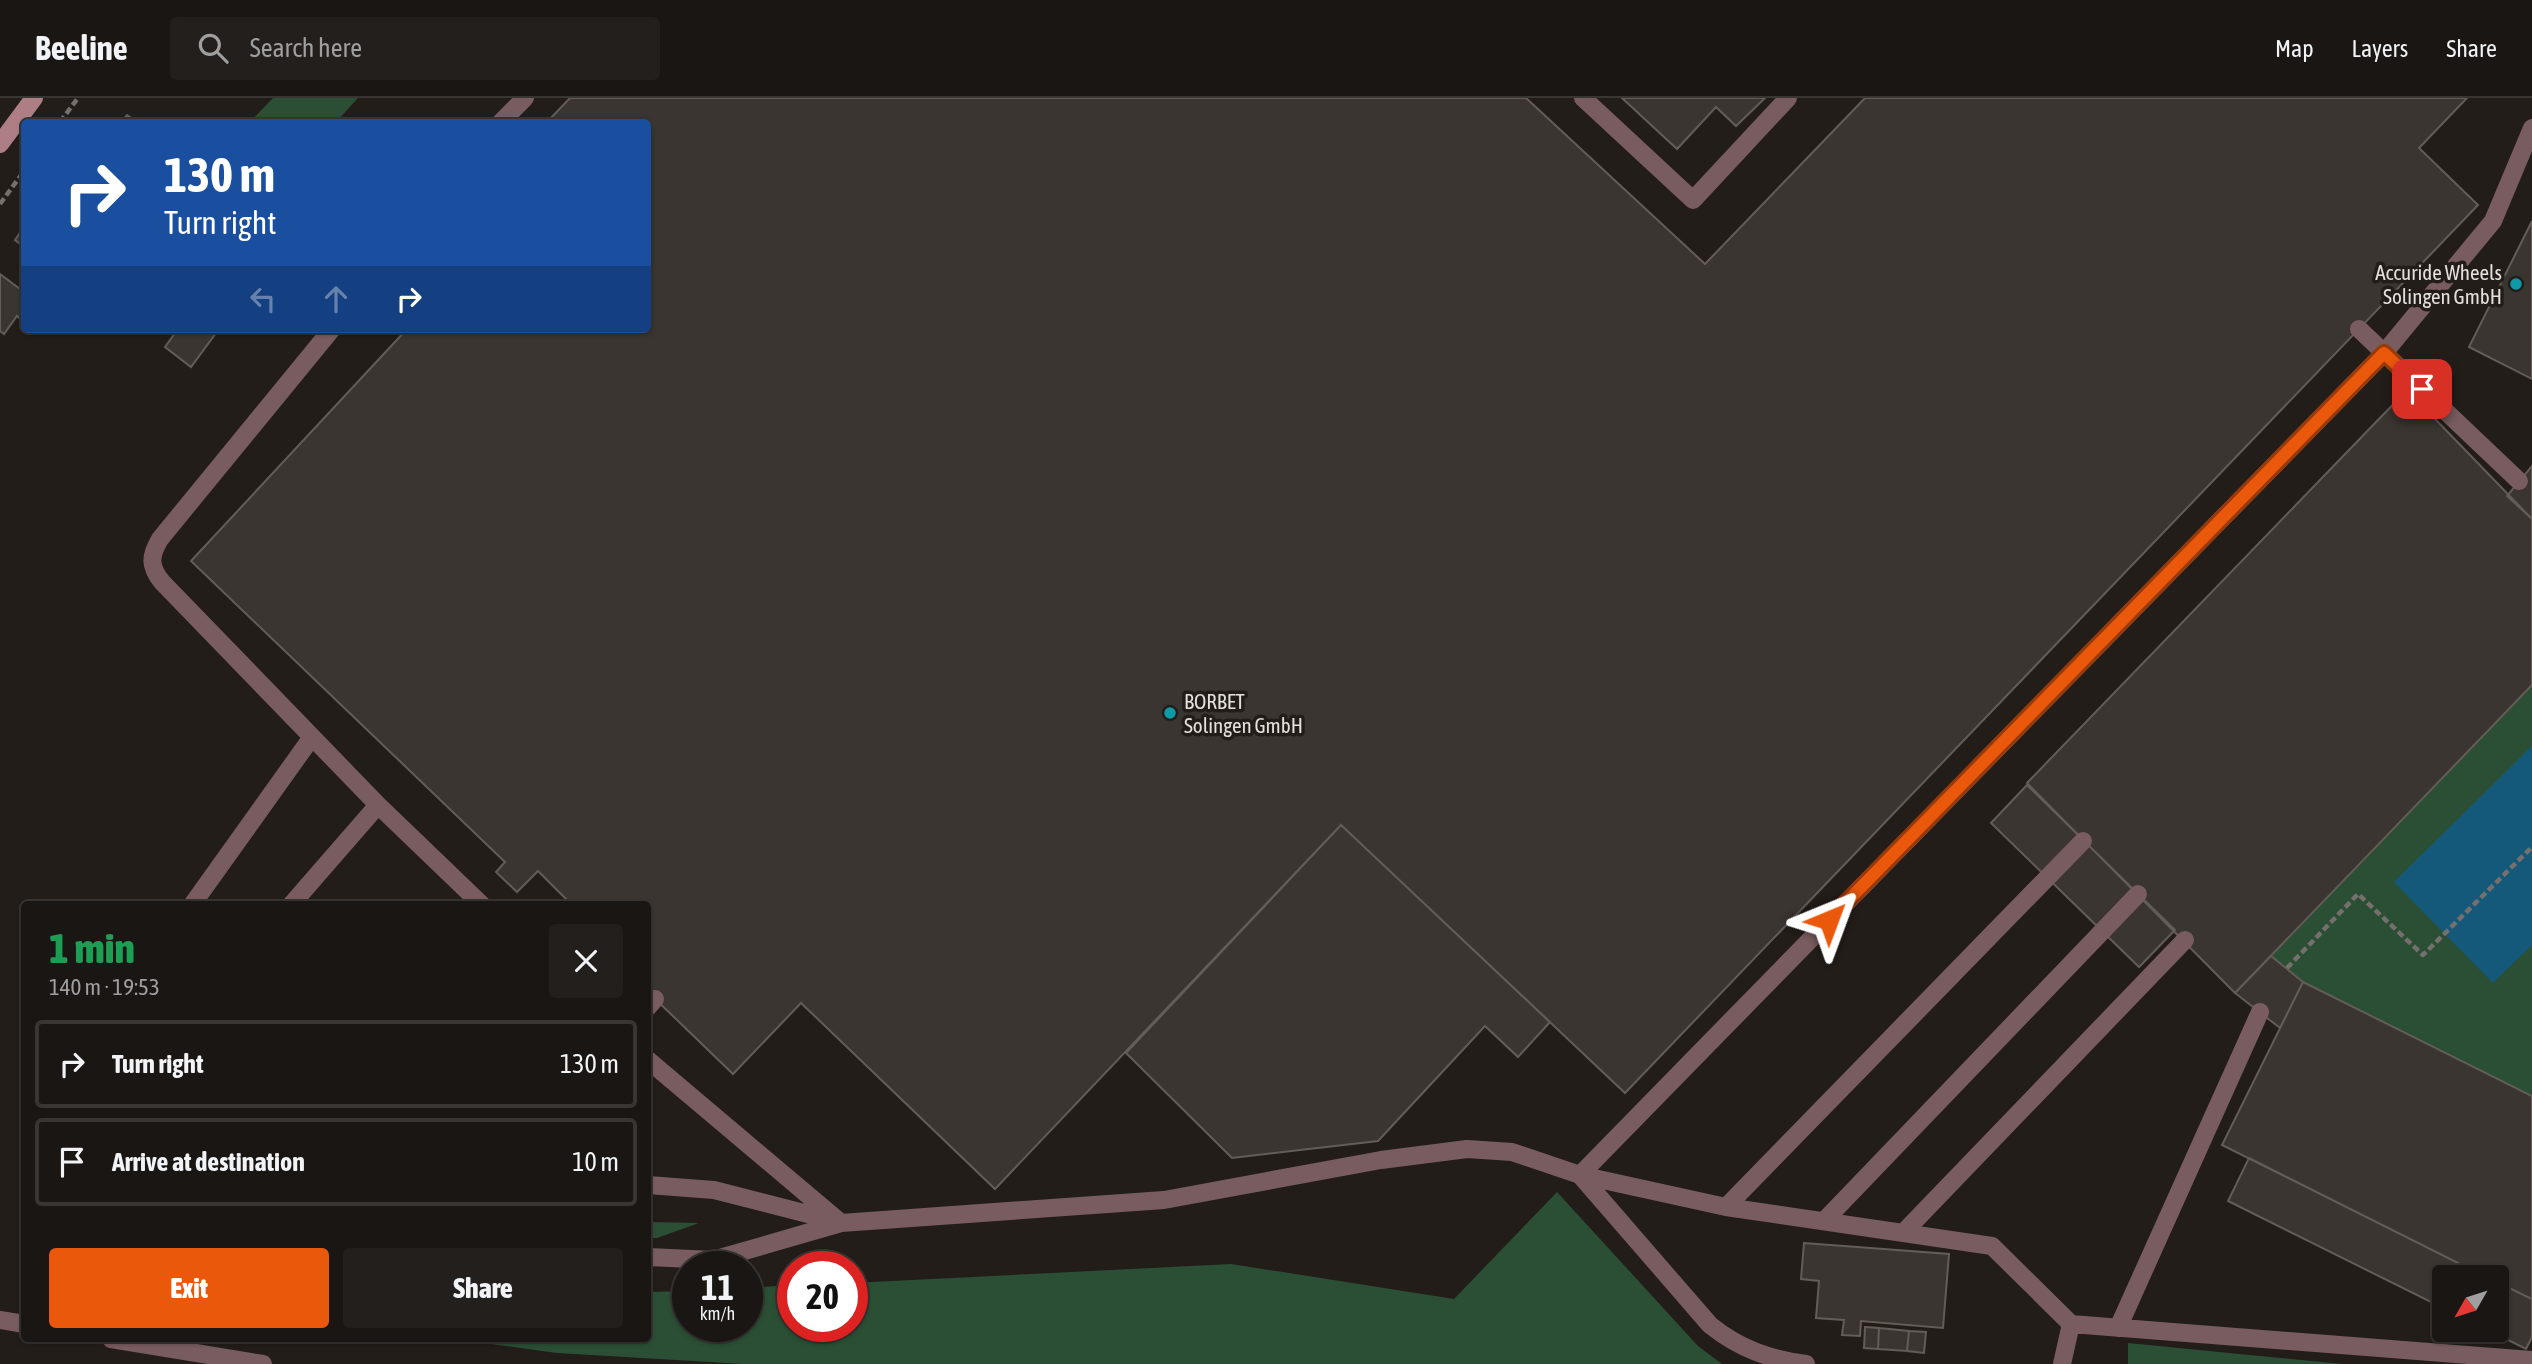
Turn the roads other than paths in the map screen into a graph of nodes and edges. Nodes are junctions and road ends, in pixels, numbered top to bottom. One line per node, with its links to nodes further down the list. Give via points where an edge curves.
1 (34, 98): 7 (main road)
2 (525, 98): 5 (street)
3 (1583, 98): 4 (street, via 1693,200)
4 (1788, 98)
5 (504, 119)
6 (2532, 128): 10 (street, via 2493,221)
7 (0, 144)
8 (2359, 329): 10 (street)
9 (329, 333): 12 (street, via 160,539 151,558 162,582)
10 (2384, 353): 11 (street); 22 (street)
11 (2519, 481)
12 (312, 737): 13 (street); 16 (street)
13 (378, 805): 17 (street); 18 (street)
14 (2083, 841): 24 (street)
15 (2138, 894): 25 (street)
16 (195, 901)
17 (294, 901)
18 (478, 901)
19 (2185, 940): 27 (street)
20 (2260, 1012): 32 (street)
21 (651, 1062): 26 (street)
22 (1580, 1175): 24 (street); 26 (street, via 1512,1152 1467,1149 1164,1200); 36 (street, via 1710,1325 1754,1352)
23 (651, 1185): 26 (street, via 715,1190)
24 (1726, 1207): 25 (street)
25 (1824, 1221): 27 (street)
26 (841, 1223): 28 (street, via 713,1260)
27 (1903, 1233): 31 (street, via 1992,1246)
28 (651, 1257)
29 (0, 1320): 30 (street)
30 (21, 1324)
31 (2071, 1324): 32 (street); 37 (street)
32 (2118, 1328): 34 (street)
33 (129, 1342): 35 (street)
34 (2532, 1360)
35 (263, 1364)
36 (1807, 1364)
37 (2062, 1364)

